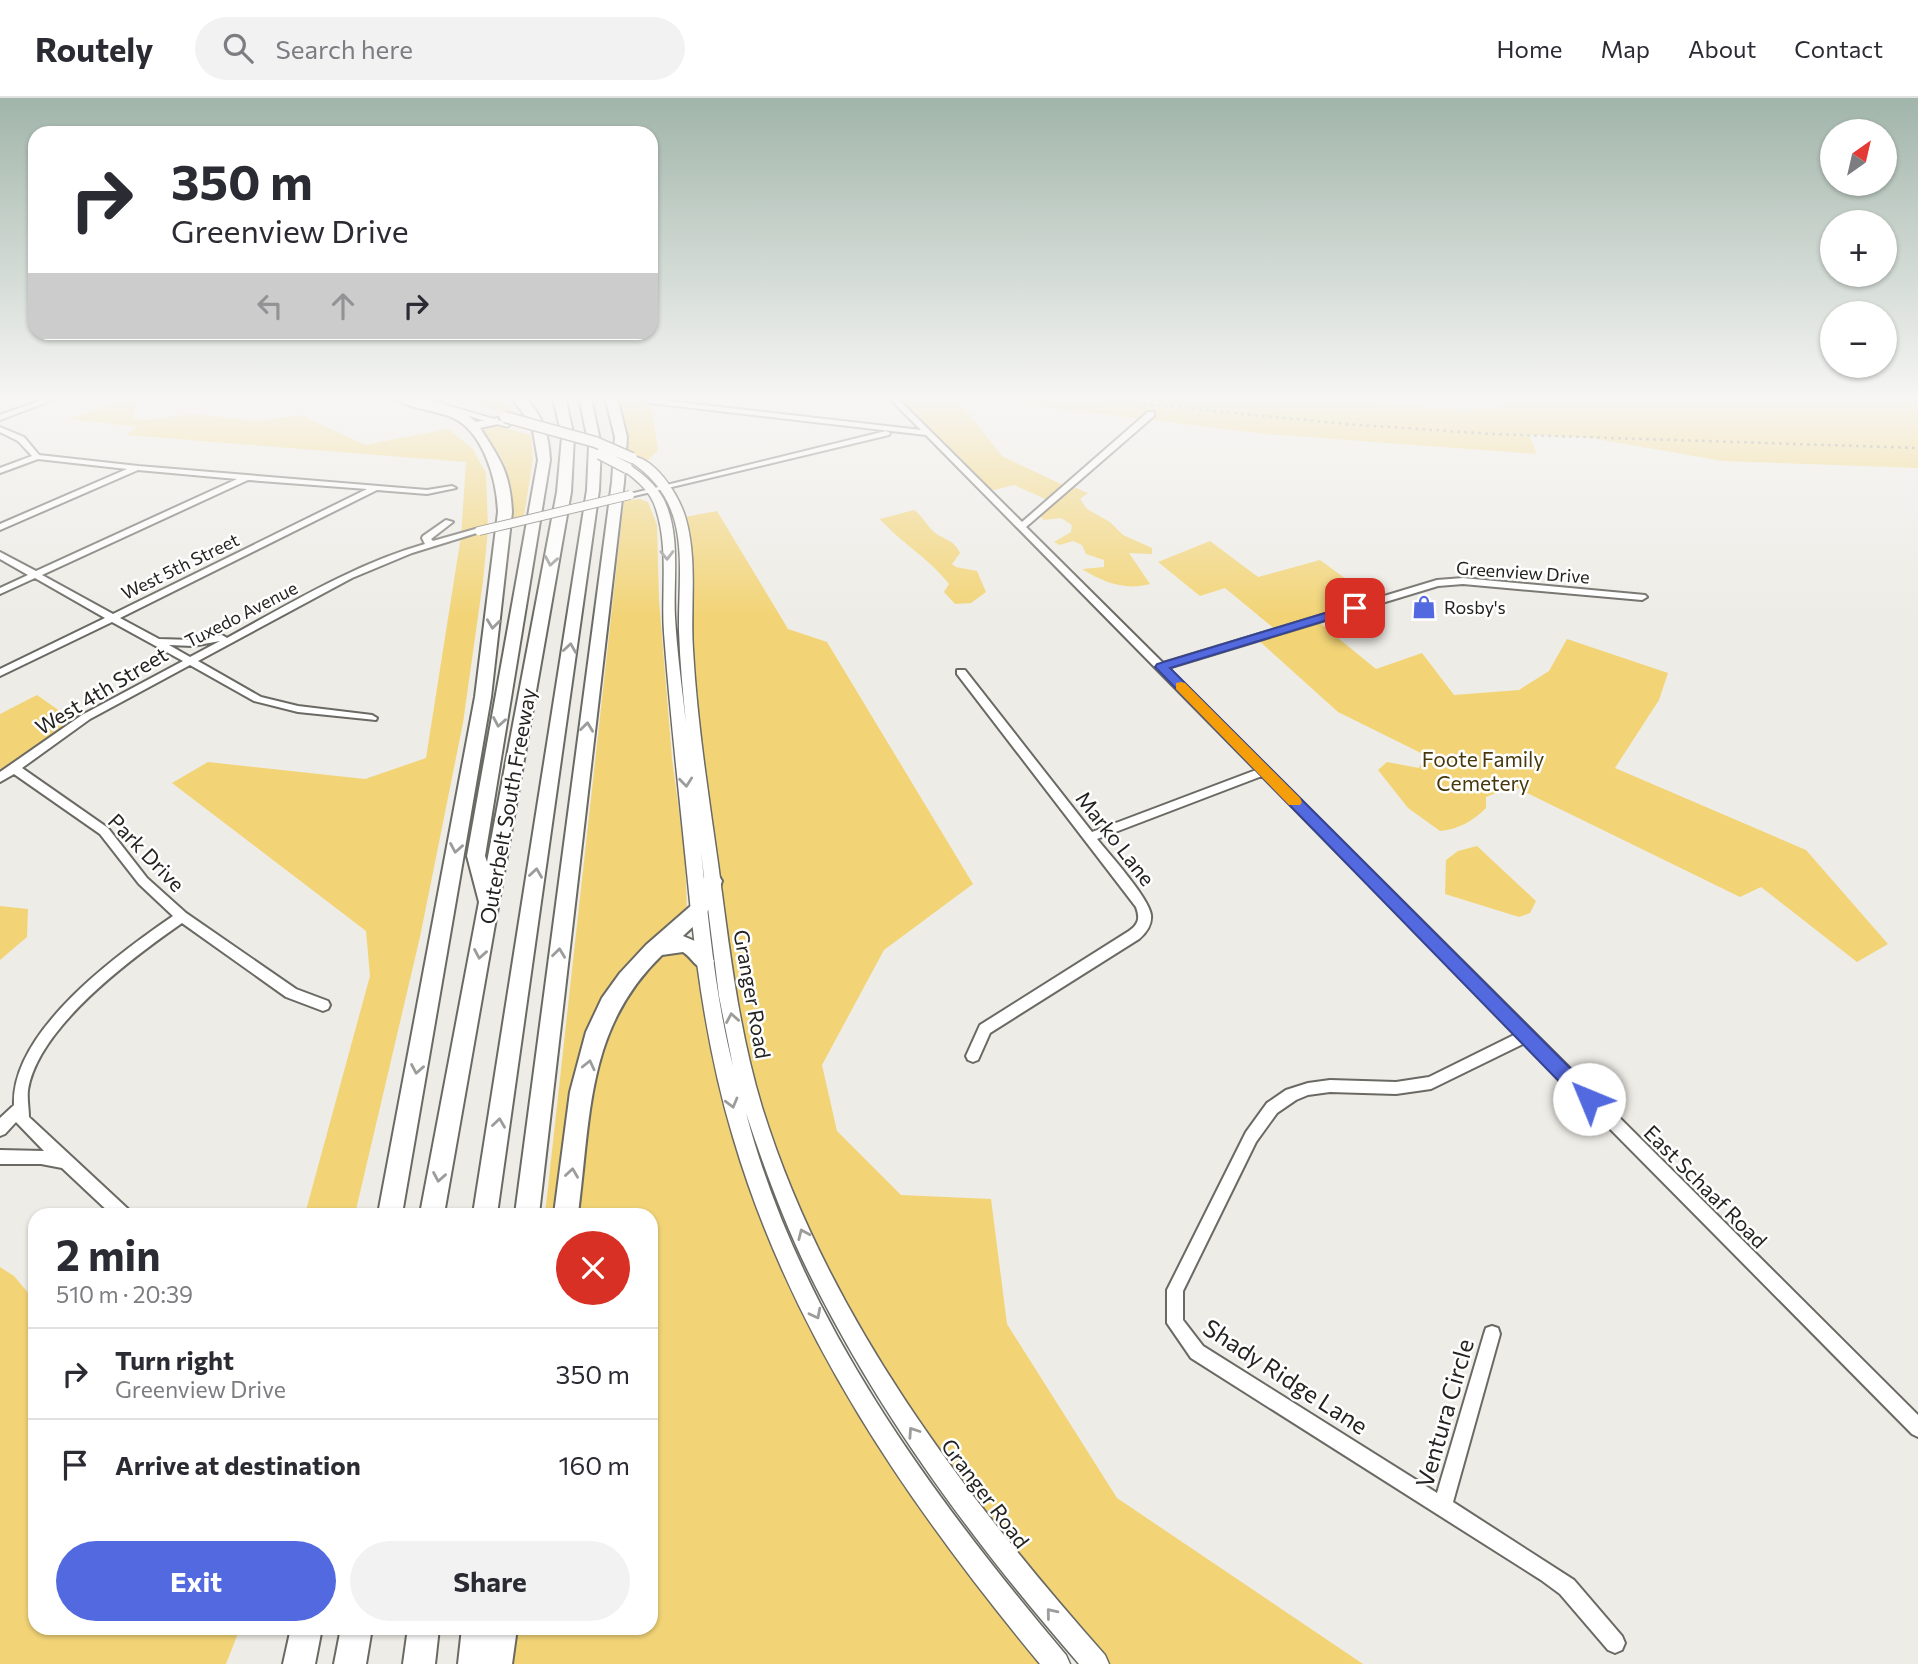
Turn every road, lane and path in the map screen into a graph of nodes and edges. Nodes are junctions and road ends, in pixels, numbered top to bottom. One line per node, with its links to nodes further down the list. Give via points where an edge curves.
1 (133, 470): 17 (street)
2 (160, 470): 12 (street)
3 (499, 470): 50 (highway, one-way to 50, via 504,487 496,599 470,774)
4 (542, 470): 37 (highway, one-way to 37, via 476,856)
5 (566, 470): 37 (highway, Outerbelt South Freeway, one-way to 37)
6 (594, 470): 52 (highway, Outerbelt South Freeway, one-way to 6)
7 (619, 470): 53 (highway, one-way to 7)
8 (638, 470): 15 (main road, Granger Road, bridge)
9 (732, 470): 15 (street, Tuxedo Avenue)
10 (963, 470): 18 (street, East Schaaf Road)
11 (1087, 470): 18 (street)
12 (245, 478): 13 (street); 21 (street)
13 (375, 488): 14 (street, via 427,492); 24 (street, West 5th Street)
14 (452, 488)
15 (659, 488): 19 (street, Tuxedo Avenue, bridge); 36 (main road, Granger Road, via 677,510 684,550 688,673); 38 (main road, Granger Road, one-way to 38)
16 (449, 522): 19 (street, Tuxedo Avenue, via 429,534)
17 (0, 527)
18 (1021, 527): 28 (street, East Schaaf Road)
19 (430, 544): 25 (street, Tuxedo Avenue, via 349,576)
20 (0, 555): 21 (street, Tuxedo Avenue)
21 (34, 576): 22 (street); 24 (street, Tuxedo Avenue)
22 (0, 591)
23 (1642, 597): 28 (street, Greenview Drive, via 1463,581 1437,583)
24 (112, 618): 26 (street, Tuxedo Avenue); 30 (street, West 5th Street)
25 (249, 629): 26 (street, via 194,643); 27 (street, Tuxedo Avenue)
26 (150, 639): 27 (street, Tuxedo Avenue)
27 (188, 661): 31 (street, via 258,699); 32 (street, West 4th Street, via 86,717)
28 (1161, 667): 33 (street, East Schaaf Road)
29 (961, 672): 35 (street, Marko Lane)
30 (0, 673)
31 (372, 718)
32 (14, 768): 34 (street, West 4th Street); 39 (street, Park Drive, via 104,831 143,881)
33 (1264, 771): 35 (street); 43 (street, East Schaaf Road)
34 (0, 778)
35 (1091, 836): 44 (street, Marko Lane, via 1142,905 1146,914 1142,929 985,1029)
36 (712, 881): 38 (highway); 70 (main road, Granger Road, one-way to 36, via 950,1486 867,1359 811,1254 769,1154 742,1066)
37 (489, 904): 51 (highway, Outerbelt South Freeway, one-way to 51)
38 (700, 909): 40 (highway); 41 (main road, Granger Road)
39 (183, 916): 42 (street, Park Drive, via 291,993); 45 (street, via 77,989 30,1034 10,1079)
40 (656, 948): 41 (highway, via 682,943 692,946); 54 (highway, one-way to 40, via 583,1095 598,1030 625,980)
41 (704, 961): 69 (main road, Granger Road, one-way to 69, via 712,1020 736,1117 762,1195 833,1347 915,1481)
42 (323, 1005)
43 (1525, 1036): 56 (street, East Schaaf Road); 57 (street, Shady Ridge Lane, via 1431,1083 1308,1089 1272,1108 1251,1137 1175,1290 1175,1323 1197,1352)
44 (973, 1056)
45 (16, 1111): 46 (street); 48 (street)
46 (0, 1129)
47 (0, 1157): 48 (street)
48 (64, 1161): 49 (street)
49 (115, 1208)
50 (391, 1208)
51 (433, 1208)
52 (486, 1208)
53 (528, 1208)
54 (567, 1208)
55 (1493, 1334): 57 (street, Ventura Circle)
56 (1918, 1428)
57 (1443, 1506): 63 (street, Shady Ridge Lane, via 1567,1587)
58 (305, 1635): 64 (highway)
59 (356, 1635): 65 (highway)
60 (423, 1635): 66 (highway)
61 (477, 1635): 67 (highway)
62 (501, 1635): 68 (highway)
63 (1615, 1643)
64 (299, 1664)
65 (350, 1664)
66 (419, 1664)
67 (474, 1664)
68 (496, 1664)
69 (1057, 1664)
70 (1096, 1664)

